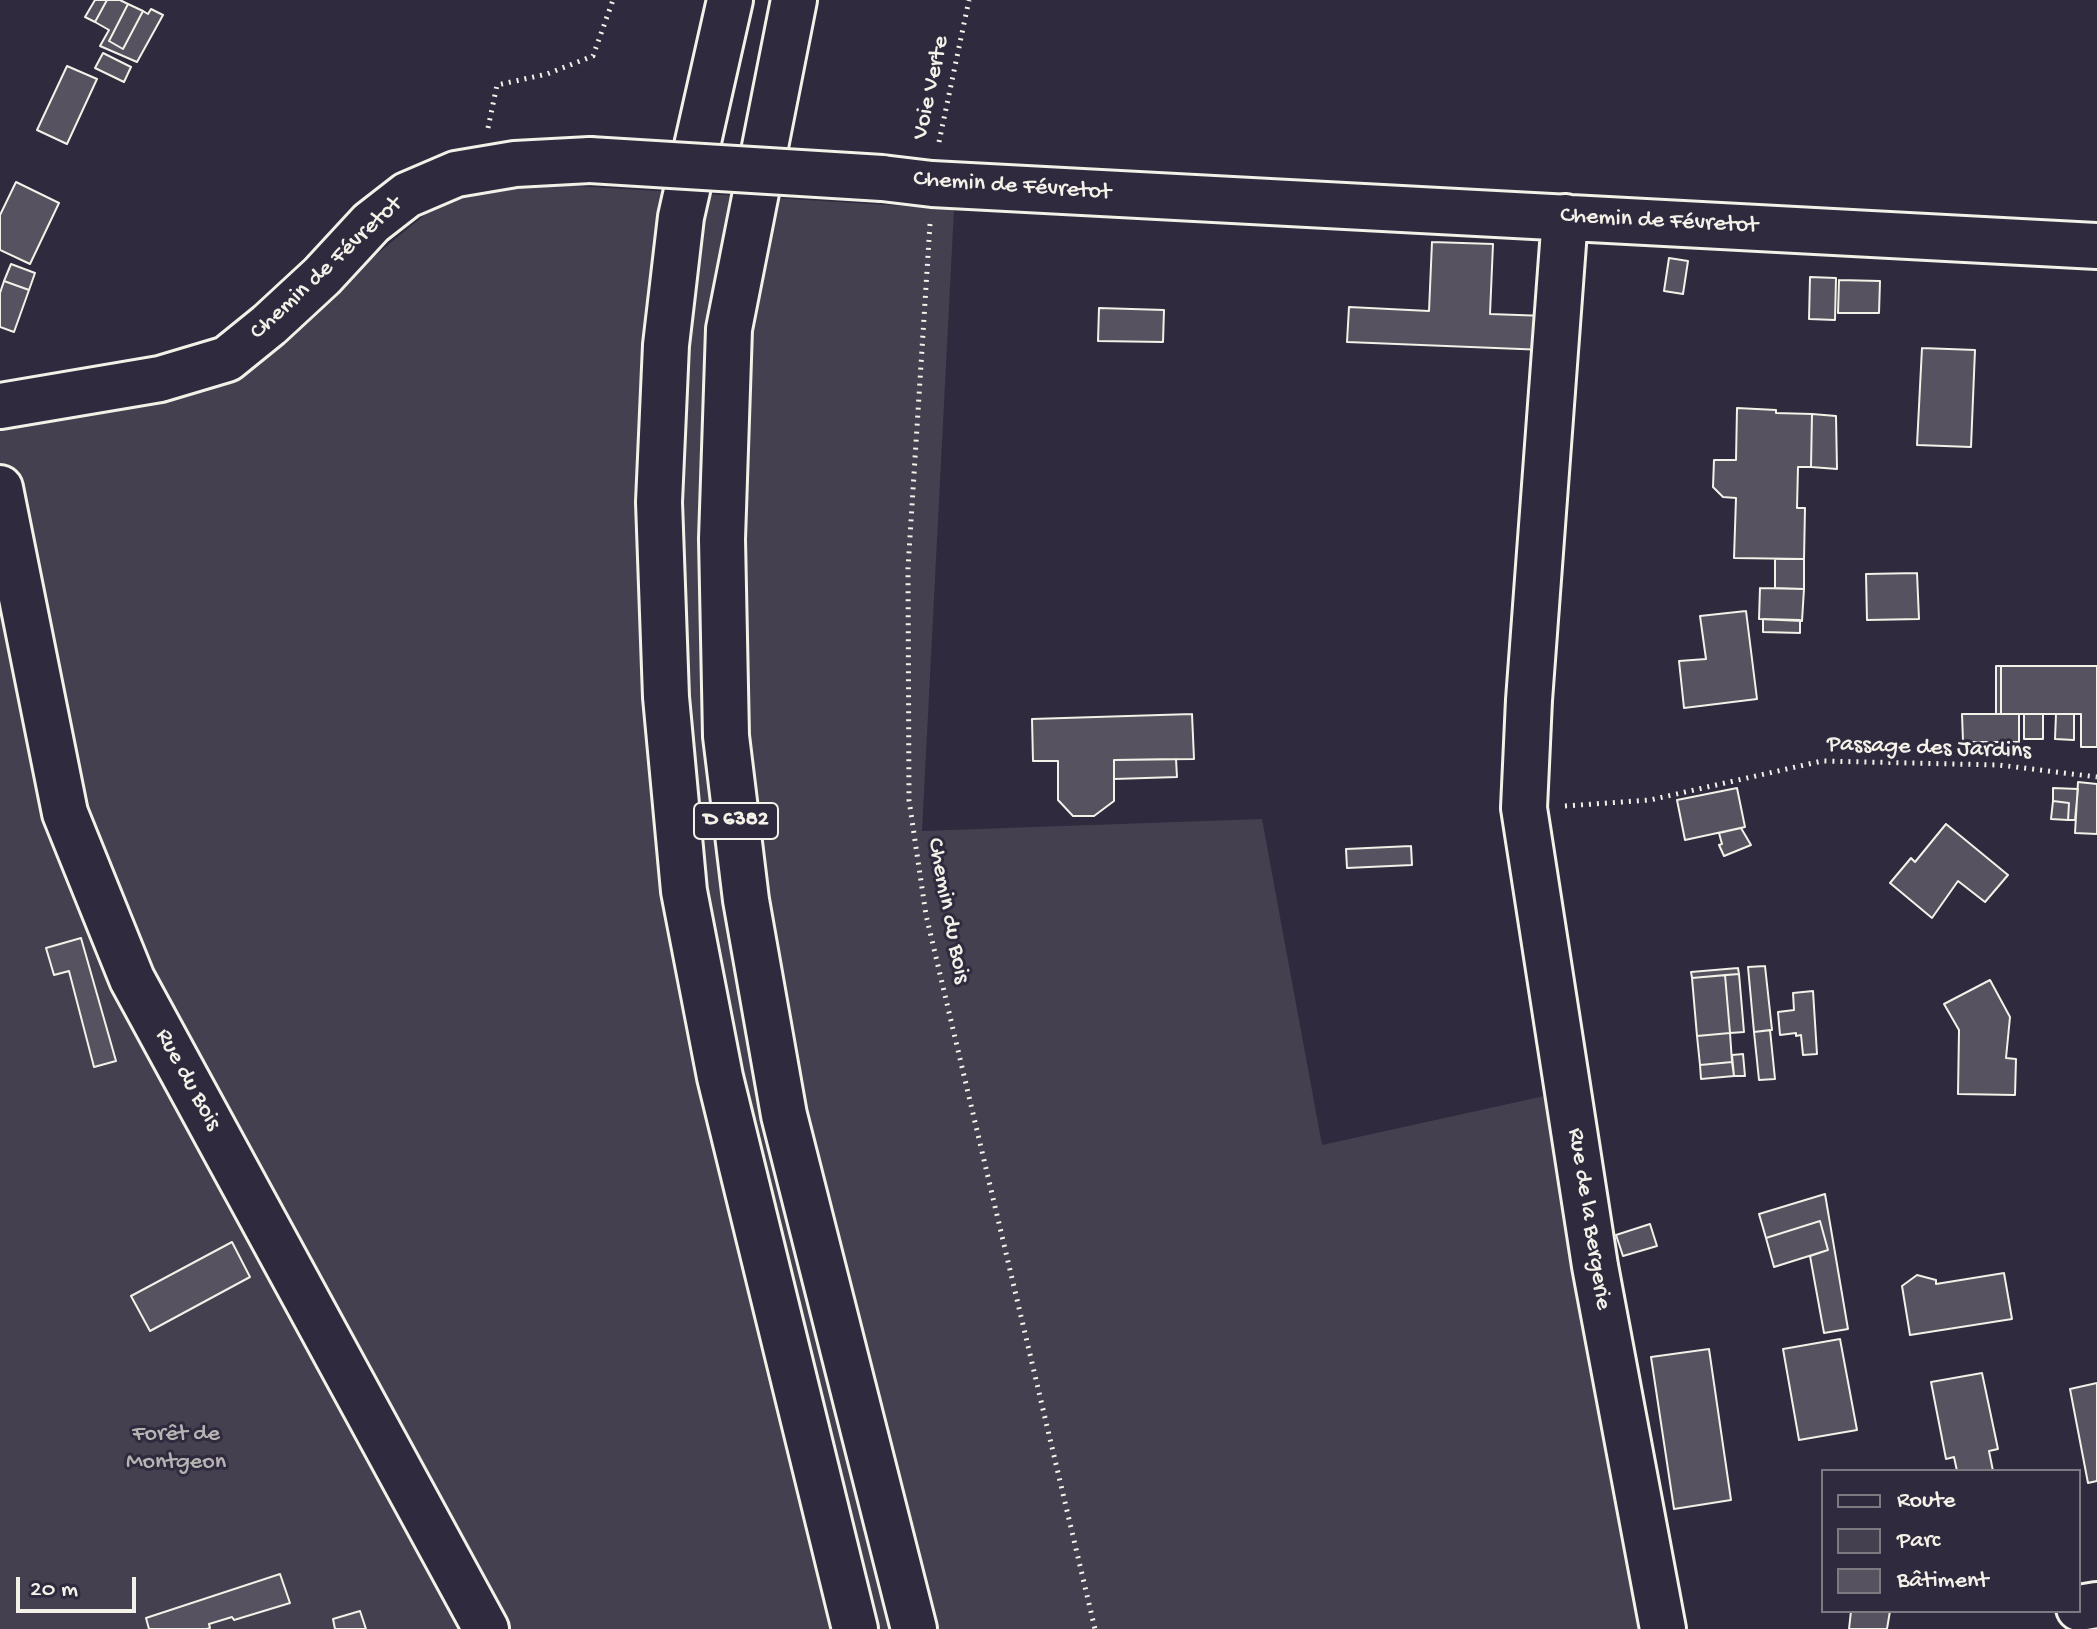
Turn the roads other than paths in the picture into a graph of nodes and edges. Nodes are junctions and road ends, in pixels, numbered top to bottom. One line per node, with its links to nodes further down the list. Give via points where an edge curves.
1 (730, 0): 8 (main road, D 6382, via 681,217 666,345 659,502 666,697 684,891 720,1077)
2 (794, 0): 9 (main road, D 6382, via 729,329 722,539 726,736 746,900 784,1115)
3 (1565, 217): 4 (main road, Chemin de Févretot); 5 (main road, Chemin de Févretot, bridge, via 590,160 515,164 456,174 407,195 227,359 160,379); 10 (main road, Rue de la Bergerie, via 1524,808 1595,1266)
4 (2097, 246)
5 (0, 406)
6 (0, 488): 7 (main road, Rue du Bois, via 65,813 132,979)
7 (486, 1629)
8 (855, 1629)
9 (914, 1629)
10 (1663, 1629)

